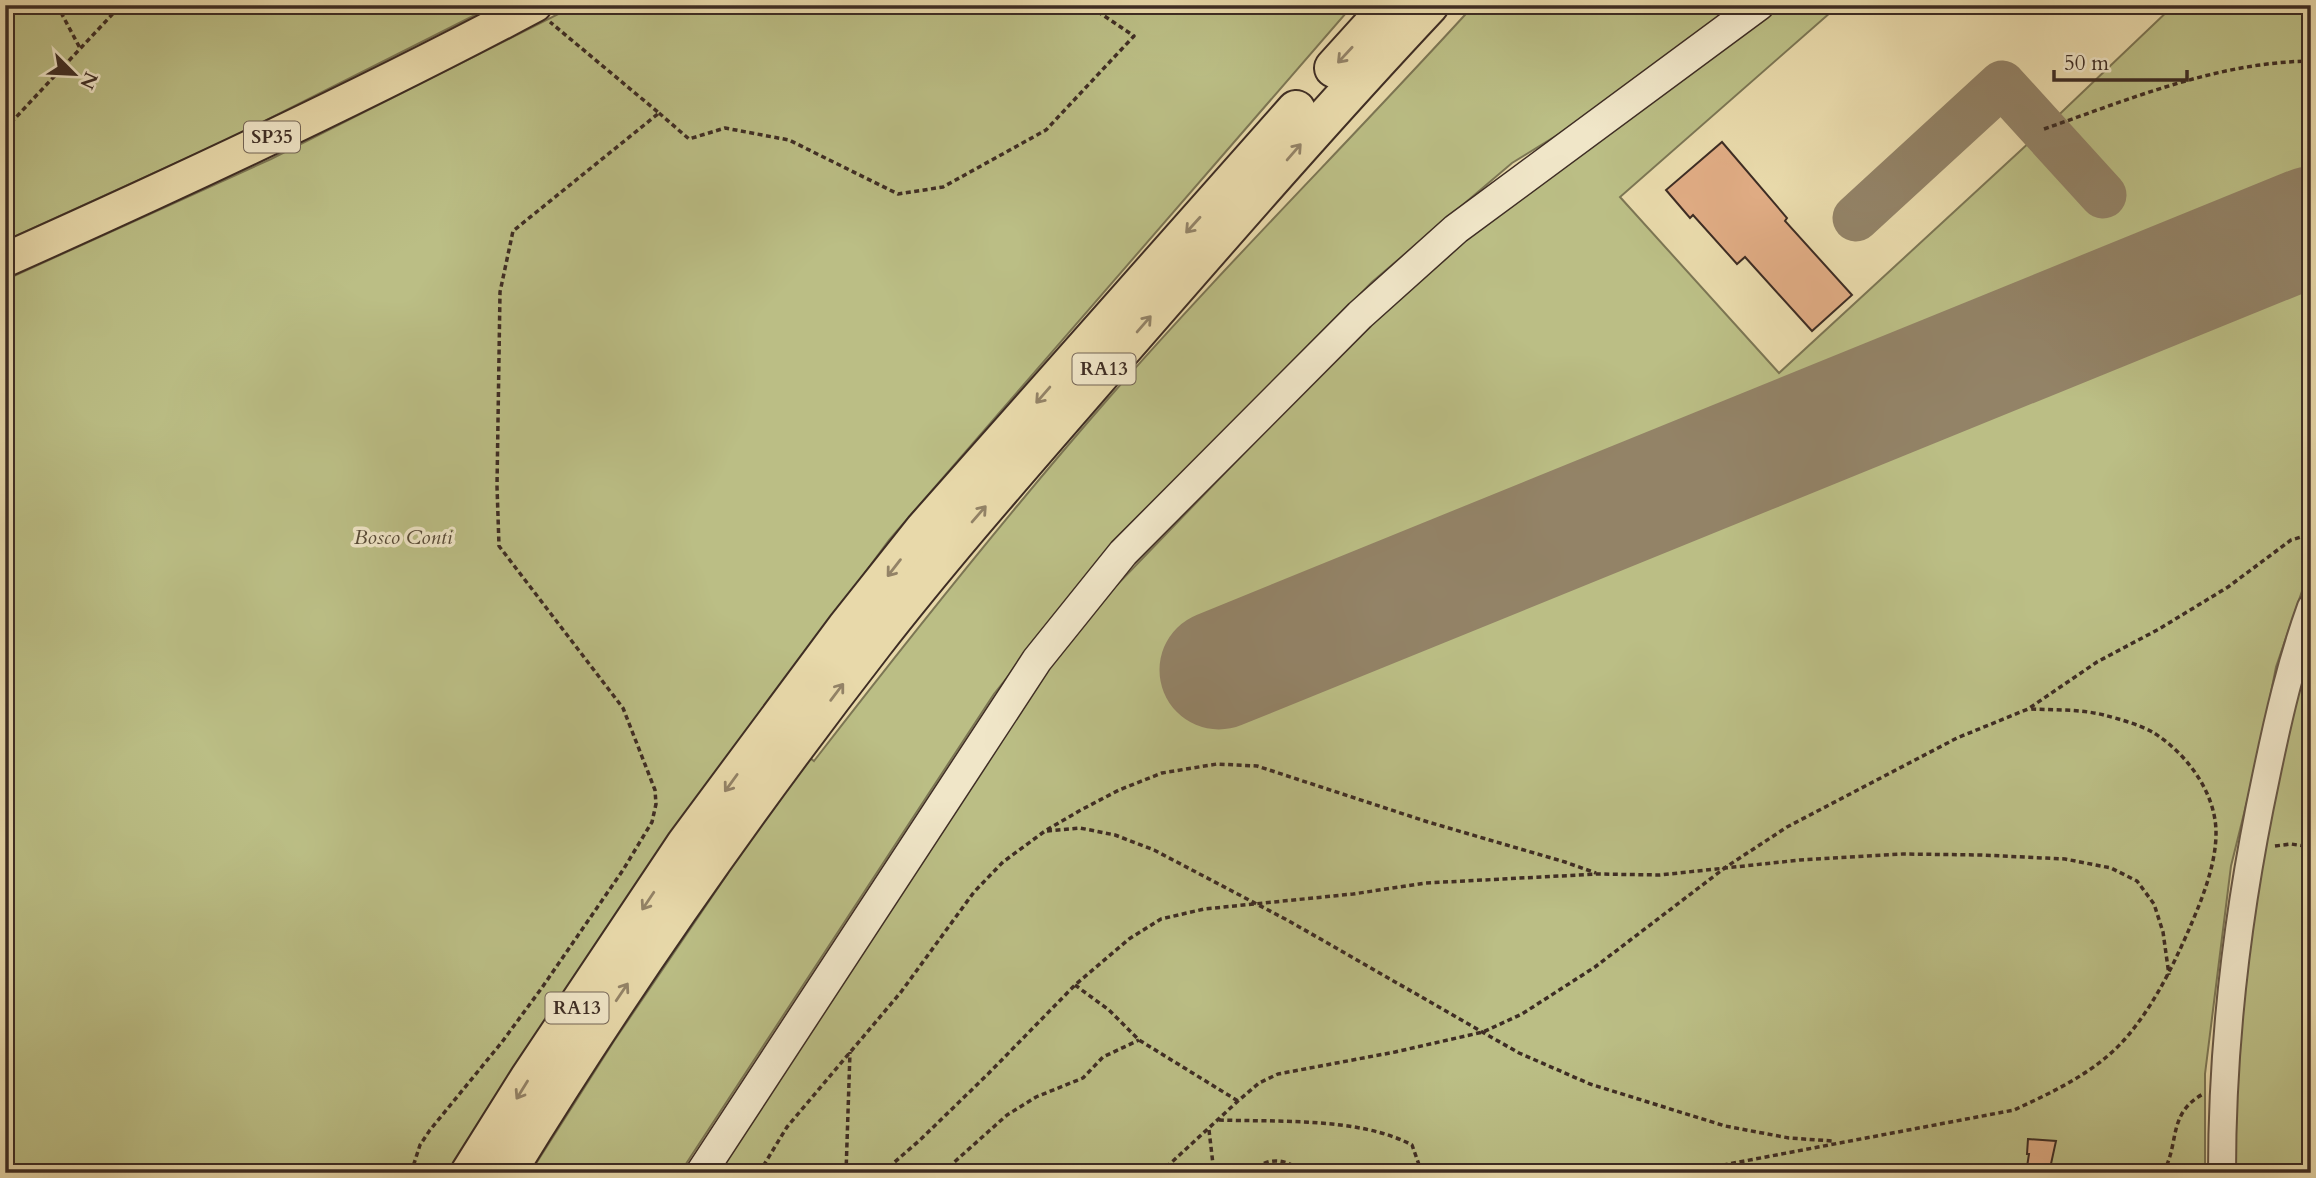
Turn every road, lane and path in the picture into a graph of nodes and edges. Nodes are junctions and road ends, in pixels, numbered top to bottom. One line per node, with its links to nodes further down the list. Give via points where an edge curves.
1 (57, 5): 8 (path)
2 (121, 5): 8 (path)
3 (1088, 5): 10 (path, via 1134,36 1046,130 943,187 898,194 789,140 725,128 689,139)
4 (1391, 5): 17 (highway, one-way to 17, via 924,530)
5 (1429, 5): 17 (highway, RA13, one-way to 5, via 1339,101)
6 (1759, 5): 38 (main road, via 1457,229 1360,315 1124,553 1037,660)
7 (534, 6): 10 (path); 13 (main road, SP35, via 187,178)
8 (81, 50): 12 (path)
9 (2311, 61): 11 (path, via 2220,72)
10 (659, 113): 35 (path, via 513,231 500,292 497,486 499,546 623,708 655,790 652,822 541,989 420,1144)
11 (2044, 129)
12 (5, 130)
13 (5, 260)
14 (2311, 534): 16 (path, via 2291,540 2228,587 2097,662)
15 (2311, 607): 19 (street, via 2287,683)
16 (2028, 709): 22 (path, via 1886,774 1787,827); 25 (path, via 2103,715 2153,733 2187,761 2208,792 2216,832 2210,873)
17 (783, 737): 21 (highway, RA13)
18 (1045, 831): 23 (path, via 1119,790 1163,773 1217,764 1257,766); 24 (path, via 1080,828 1115,835 1154,850); 29 (path, via 1003,862 974,892 901,992)
19 (2251, 848): 20 (path, via 2291,844); 30 (street)
20 (2311, 848)
21 (699, 853): 36 (highway, RA13, one-way to 36, via 529,1079); 37 (highway, RA13, one-way to 21, via 634,975)
22 (1726, 867): 23 (path, via 1660,875); 25 (path, via 1916,854 2065,859 2111,867 2137,881 2154,904); 27 (path, via 1595,967 1522,1014)
23 (1598, 874): 24 (path, via 1426,883)
24 (1252, 902): 26 (path, via 1161,919 1129,939); 27 (path)
25 (2169, 975): 34 (path, via 2124,1040 2090,1070 2053,1093 2014,1110)
26 (1075, 985): 28 (path); 41 (path)
27 (1483, 1032): 31 (path, via 1278,1073); 34 (path, via 1590,1084 1651,1104 1725,1126 1788,1138)
28 (1139, 1040): 31 (path); 42 (path, via 1103,1057 1083,1078 1035,1097 1007,1115)
29 (850, 1052): 39 (path, via 787,1127); 40 (path)
30 (2222, 1089): 49 (path, via 2189,1101 2180,1115); 50 (street)
31 (1238, 1101): 32 (path)
32 (1218, 1120): 33 (path); 47 (path, via 1300,1122 1394,1135 1412,1145)
33 (1209, 1129): 43 (path); 44 (path)
34 (1840, 1141): 48 (path)
35 (411, 1173)
36 (470, 1173)
37 (506, 1173)
38 (701, 1173)
39 (759, 1173)
40 (846, 1173)
41 (882, 1173)
42 (942, 1173)
43 (1160, 1173)
44 (1214, 1173)
45 (1250, 1173): 46 (path, via 1261,1163 1276,1160 1294,1164)
46 (1304, 1173)
47 (1422, 1173)
48 (1681, 1173)
49 (2163, 1173)
50 (2222, 1173)

